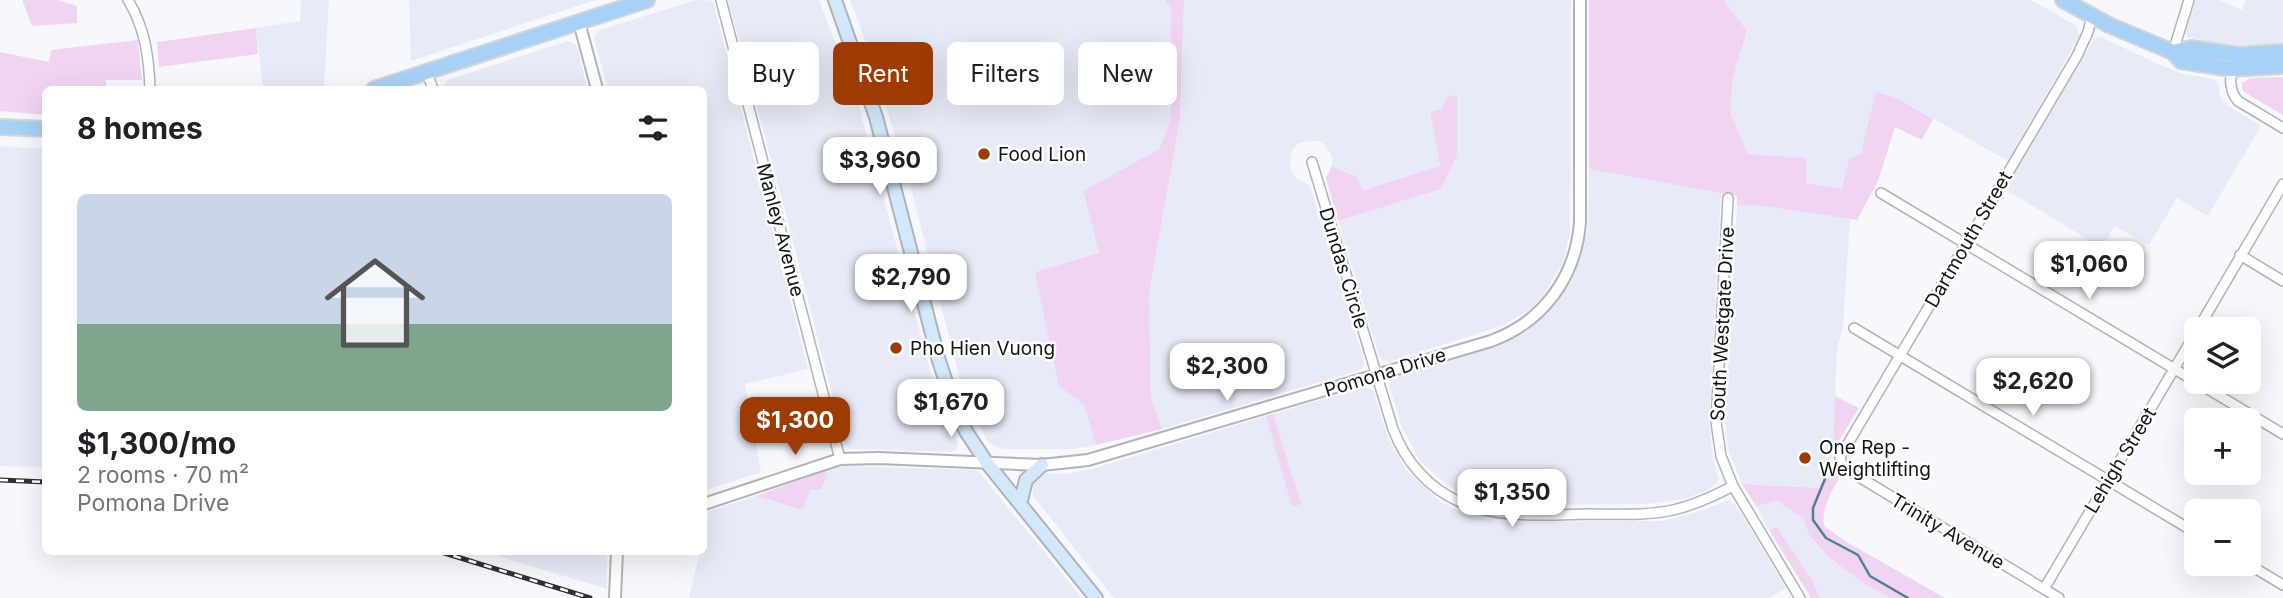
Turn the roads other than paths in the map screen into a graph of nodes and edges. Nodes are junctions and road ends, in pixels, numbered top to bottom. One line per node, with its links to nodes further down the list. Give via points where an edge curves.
1 (128, 0): 16 (street, via 144,35)
2 (647, 0): 9 (main road)
3 (721, 0): 37 (street, Manley Avenue)
4 (835, 0): 39 (main road, via 876,117 939,361 956,412)
5 (1580, 0): 35 (street, Pomona Drive, via 1579,233 1560,288 1517,330)
6 (2063, 0): 8 (main road)
7 (2189, 0): 10 (street)
8 (2092, 16): 10 (main road); 27 (street, Dartmouth Street, via 2077,57)
9 (579, 22): 15 (main road); 19 (street)
10 (2173, 52): 12 (main road, via 2191,48); 14 (main road, via 2181,61)
11 (2283, 52): 12 (main road)
12 (2239, 55): 14 (street)
13 (2283, 66): 14 (main road)
14 (2231, 69): 21 (street, via 2231,90 2238,101)
15 (427, 73): 17 (main road); 18 (street)
16 (150, 86)
17 (384, 86)
18 (432, 86)
19 (596, 86)
20 (0, 127): 22 (main road)
21 (2283, 128)
22 (42, 130)
23 (1312, 162): 35 (street, Dundas Circle)
24 (2283, 184): 28 (street, Lehigh Street)
25 (1881, 193): 27 (street)
26 (1728, 198): 42 (street, South Westgate Drive, via 1716,422 1721,456)
27 (1967, 245): 33 (street, Dartmouth Street); 34 (street)
28 (2240, 255): 29 (street); 30 (street, Lehigh Street)
29 (2283, 281)
30 (2204, 317)
31 (1854, 328): 33 (street)
32 (2184, 353): 34 (street, Lehigh Street)
33 (1899, 355): 38 (street, Dartmouth Street, via 1841,452); 41 (street)
34 (2175, 369): 36 (street); 41 (street, Lehigh Street)
35 (1377, 374): 40 (street, Pomona Drive, via 1101,456); 42 (street, Dundas Circle, via 1397,439 1414,466 1448,496 1482,510 1513,514 1660,512 1689,506)
36 (2283, 434)
37 (841, 459): 39 (street, Pomona Drive); 43 (street, Pomona Drive)
38 (1840, 461): 49 (street, Trinity Avenue, via 1846,470)
39 (987, 463): 40 (street, Pomona Drive); 44 (main road)
40 (1042, 465): 44 (main road, via 1026,480)
41 (2108, 480): 45 (street); 49 (street, Lehigh Street)
42 (1733, 486): 52 (street, South Westgate Drive)
43 (707, 503)
44 (1020, 504): 51 (main road)
45 (2184, 526)
46 (617, 555): 50 (street)
47 (2261, 571): 48 (street)
48 (2283, 584)
49 (2044, 589): 53 (street, Trinity Avenue)
50 (615, 598)
51 (1096, 598)
52 (1800, 598)
53 (2059, 598)

